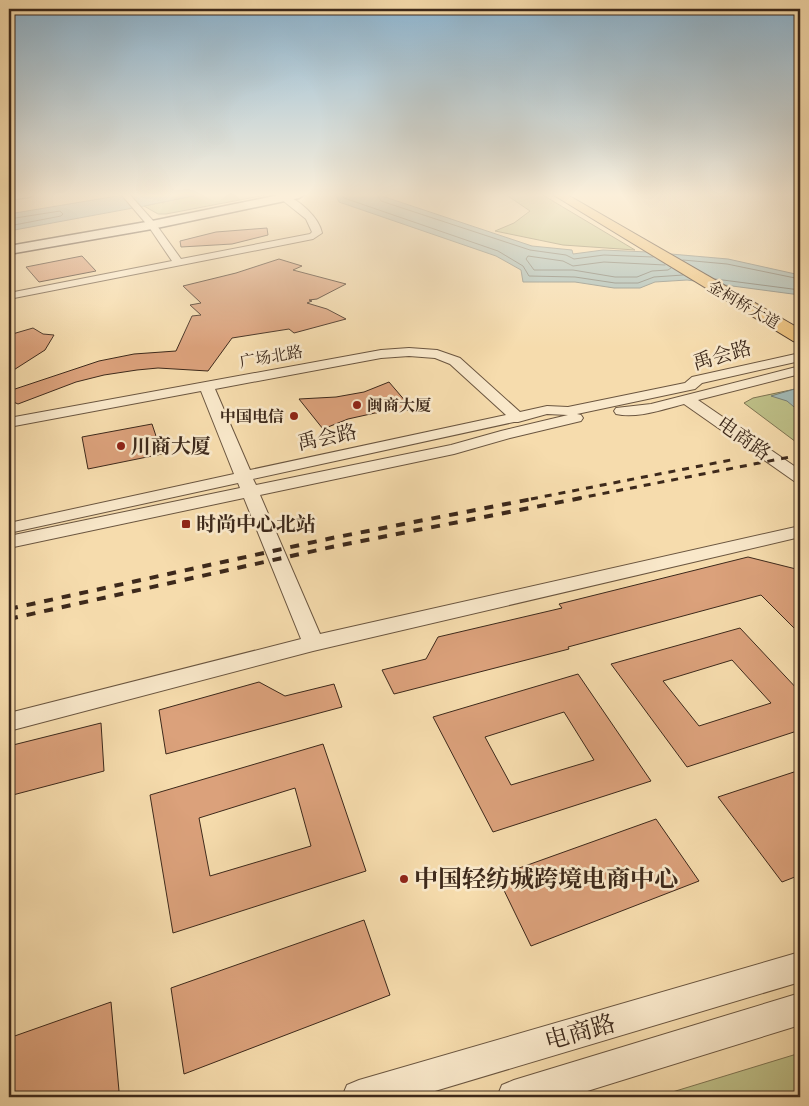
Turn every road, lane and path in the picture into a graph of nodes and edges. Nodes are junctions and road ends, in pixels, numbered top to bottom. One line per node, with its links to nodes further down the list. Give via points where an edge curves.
1 (34, 246): 6 (street)
2 (167, 246): 7 (street)
3 (263, 246): 7 (street)
4 (645, 246): 10 (main road, 金柯桥大道)
5 (666, 246): 9 (main road, 金柯桥大道)
6 (9, 250)
7 (179, 262): 8 (street)
8 (9, 296)
9 (800, 322)
10 (800, 337)
11 (800, 357): 15 (street, 禹会路, via 697,380 690,386 568,411 547,410)
12 (800, 370): 14 (street, 禹会路)
13 (206, 385): 15 (street, 广场北路, via 381,354 429,352 455,361); 16 (street, 广场北路); 19 (street)
14 (693, 398): 17 (street, 电商路); 18 (street, 电商路); 19 (street, 禹会路, via 651,408 605,412 454,449)
15 (518, 418): 19 (street, 禹会路)
16 (9, 422)
17 (800, 464)
18 (800, 477)
19 (247, 484): 20 (street, 禹会路); 22 (street, 禹会路); 23 (street)
20 (9, 528)
21 (800, 532): 23 (street)
22 (9, 542)
23 (313, 643): 24 (street)
24 (9, 722)
25 (800, 967): 27 (street, 电商路)
26 (800, 1009): 28 (street, 电商路)
27 (359, 1097)
28 (514, 1097)

